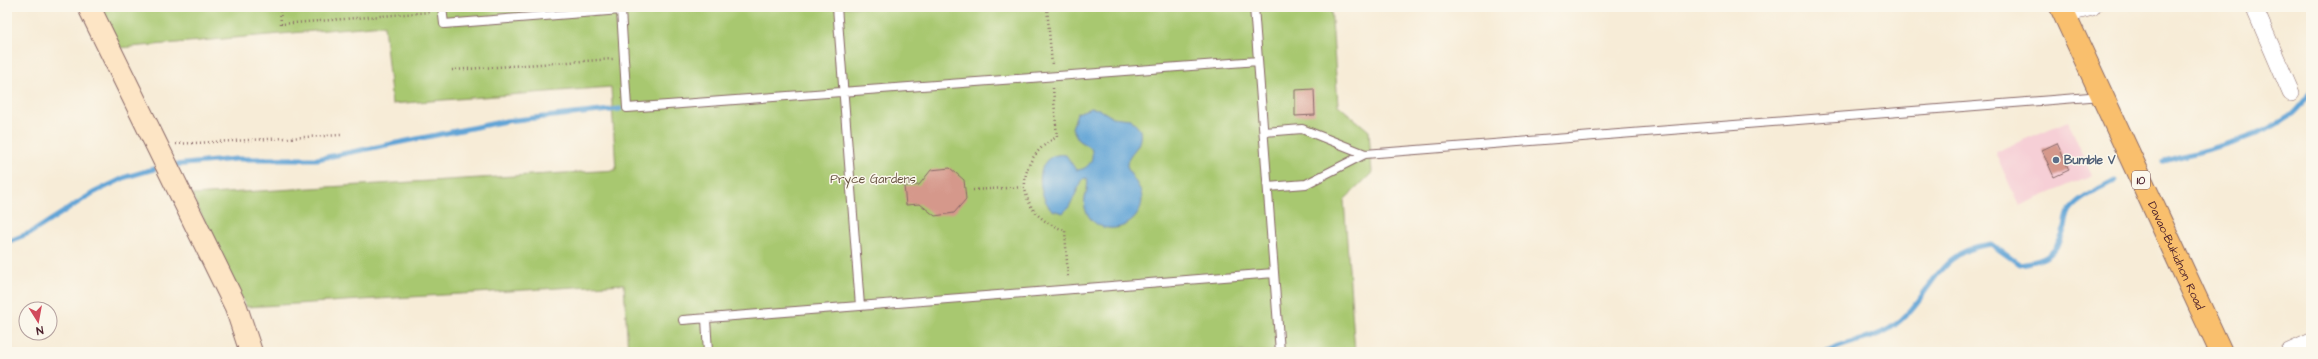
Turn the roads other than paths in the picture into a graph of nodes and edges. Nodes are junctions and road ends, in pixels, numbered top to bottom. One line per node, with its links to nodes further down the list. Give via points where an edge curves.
1 (89, 7): 20 (street, via 236,308)
2 (837, 7): 9 (lane)
3 (1254, 7): 8 (lane)
4 (2092, 7): 7 (street)
5 (2254, 7): 10 (street)
6 (443, 9): 9 (lane, via 444,24 621,10 627,108)
7 (2063, 11): 11 (highway, Davao-Bukidnon Road / 10)
8 (1258, 61): 9 (lane); 12 (lane)
9 (844, 92): 16 (lane)
10 (2291, 93)
11 (2102, 96): 13 (lane); 23 (highway, Davao-Bukidnon Road / 10)
12 (1264, 132): 13 (lane, via 1302,129); 14 (lane)
13 (1365, 154): 14 (lane, via 1306,184)
14 (1268, 187): 15 (lane)
15 (1274, 273): 16 (lane); 22 (lane)
16 (860, 306): 17 (lane)
17 (706, 319): 18 (lane); 21 (lane)
18 (683, 320)
19 (2311, 342): 24 (street)
20 (251, 352)
21 (708, 352)
22 (1280, 352)
23 (2221, 352)
24 (2289, 352)

